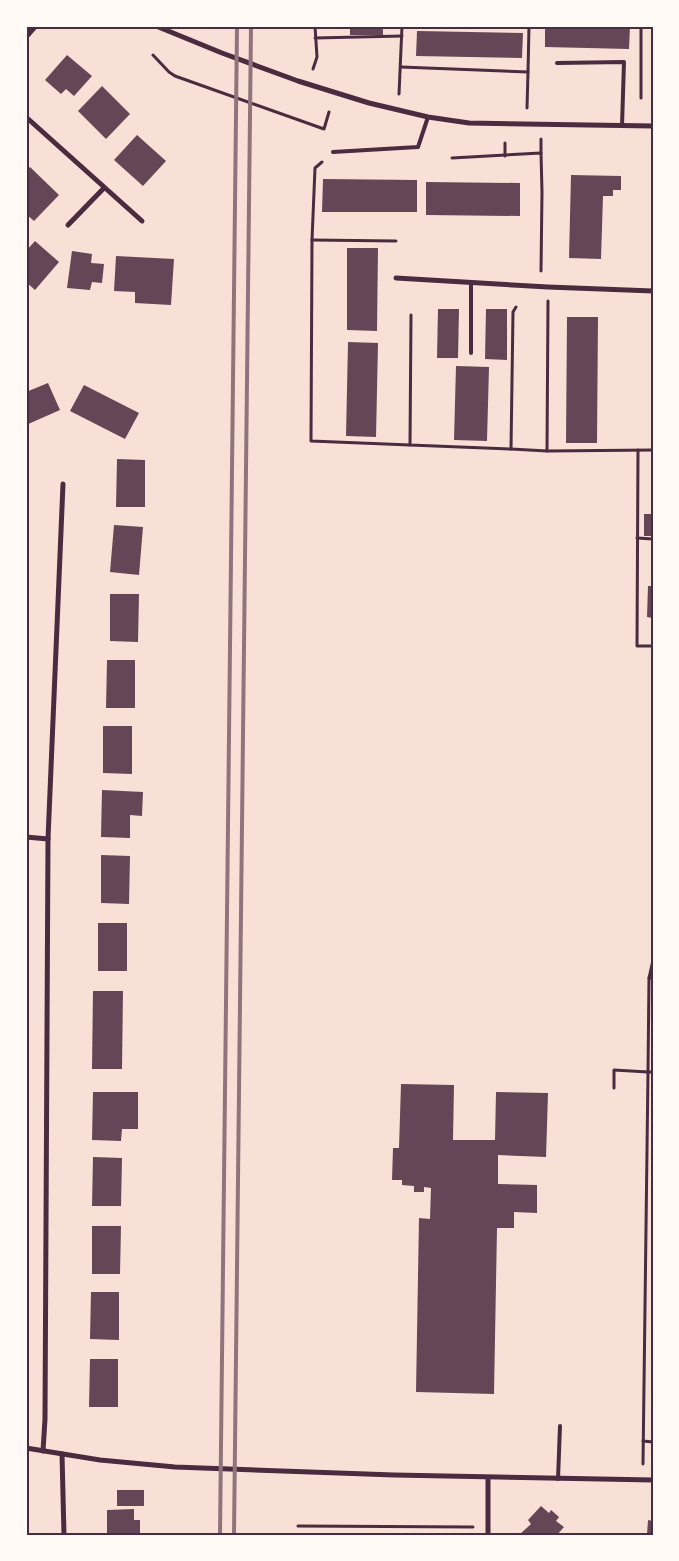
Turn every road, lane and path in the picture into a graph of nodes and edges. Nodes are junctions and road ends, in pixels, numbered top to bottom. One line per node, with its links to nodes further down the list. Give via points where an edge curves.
1 (33, 26): 7 (street)
2 (156, 26): 20 (street, via 298,81)
3 (314, 26): 9 (path)
4 (402, 26): 8 (path)
5 (529, 26): 14 (path)
6 (641, 26): 16 (path)
7 (26, 34)
8 (402, 36): 9 (path); 13 (path)
9 (315, 38): 12 (path)
10 (152, 55): 18 (path, via 175,76 324,129)
11 (557, 63): 21 (lane, via 624,62)
12 (313, 68)
13 (401, 68): 14 (path); 15 (path)
14 (528, 72): 17 (path)
15 (399, 95)
16 (641, 98)
17 (527, 108)
18 (329, 112)
19 (26, 117): 27 (street)
20 (428, 117): 21 (street, via 469,123); 24 (lane, via 418,147)
21 (622, 126): 22 (street)
22 (653, 126)
23 (506, 142): 25 (path)
24 (333, 152): 30 (path, via 315,168)
25 (505, 156): 26 (path); 34 (path, via 541,153)
26 (452, 158)
27 (104, 188): 28 (street); 29 (street)
28 (142, 221)
29 (68, 225)
30 (312, 240): 31 (path); 40 (path, via 311,441)
31 (396, 241)
32 (396, 278): 33 (street)
33 (471, 282): 34 (street); 39 (lane)
34 (540, 286): 35 (street)
35 (548, 286): 36 (street); 44 (path)
36 (653, 291)
37 (516, 306): 41 (path, via 513,312)
38 (411, 316): 40 (path)
39 (471, 353)
40 (410, 445): 41 (path)
41 (511, 449): 44 (path)
42 (638, 450): 43 (path); 44 (path); 46 (path)
43 (653, 450)
44 (547, 451)
45 (63, 484): 50 (street)
46 (637, 538): 47 (path); 48 (path, via 637,646)
47 (653, 539)
48 (653, 646)
49 (26, 837): 50 (street)
50 (48, 839): 60 (street)
51 (653, 960): 52 (path)
52 (651, 978): 53 (path)
53 (648, 1072): 54 (path); 55 (path, via 614,1070); 57 (path)
54 (653, 1072)
55 (614, 1088)
56 (560, 1426): 63 (lane)
57 (643, 1441): 58 (path); 64 (path)
58 (653, 1442)
59 (26, 1448): 60 (street)
60 (43, 1451): 61 (street)
61 (62, 1454): 62 (street, via 138,1465); 68 (street)
62 (488, 1478): 63 (street); 69 (street)
63 (558, 1479): 64 (street)
64 (643, 1480): 65 (street)
65 (653, 1480)
66 (298, 1526): 67 (path)
67 (472, 1527)
68 (64, 1535)
69 (488, 1535)

